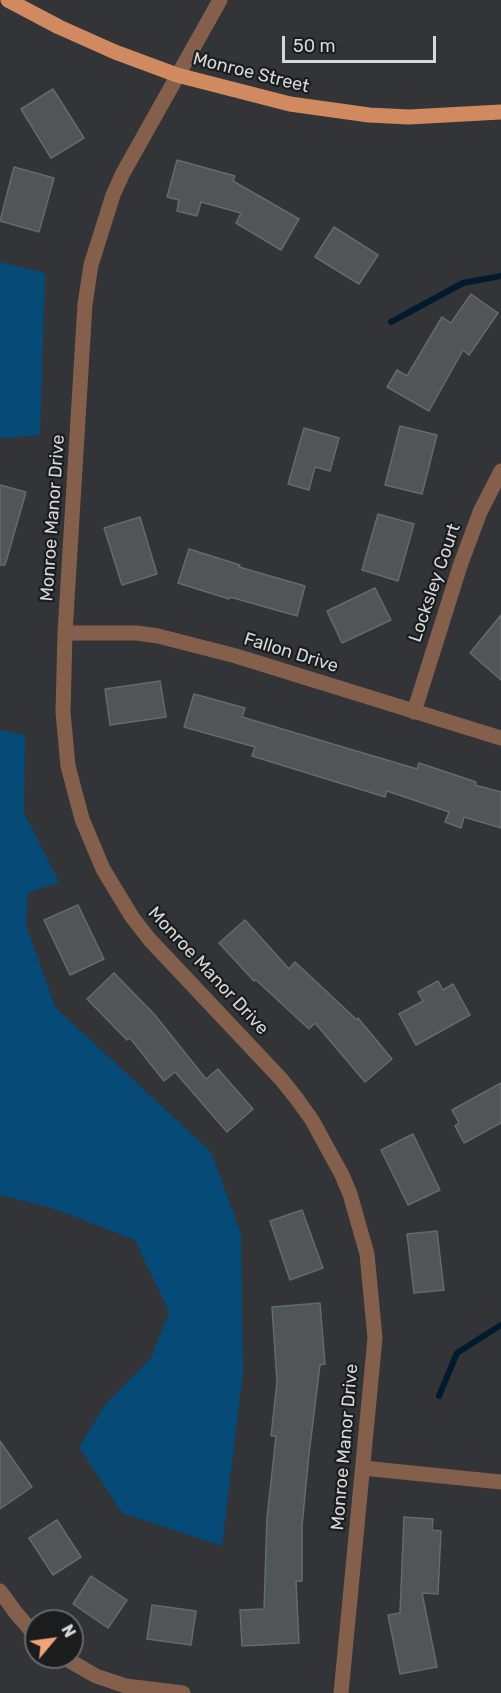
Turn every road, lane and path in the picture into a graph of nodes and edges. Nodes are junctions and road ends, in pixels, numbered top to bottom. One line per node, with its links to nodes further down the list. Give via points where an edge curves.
1 (8, 0): 3 (main road, Monroe Street, via 115,52)
2 (220, 0): 3 (street, Monroe Manor Drive)
3 (177, 75): 4 (main road, Monroe Street, via 290,104 334,111 409,117); 6 (street, Monroe Manor Drive, via 123,172 91,265)
4 (501, 112)
5 (501, 471): 7 (street, Locksley Court, via 480,512 460,566)
6 (65, 633): 7 (street, Fallon Drive, via 158,636 236,656); 9 (street, Monroe Manor Drive, via 63,712 69,766 82,819 103,870 150,940 297,1099 350,1194 367,1254 375,1338)
7 (414, 712): 8 (street, Fallon Drive)
8 (501, 738)
9 (363, 1468): 10 (street); 15 (street, Monroe Manor Drive)
10 (501, 1482)
11 (0, 1591): 12 (street)
12 (24, 1623)
13 (84, 1669): 14 (street, via 126,1686)
14 (183, 1693)
15 (341, 1693)

